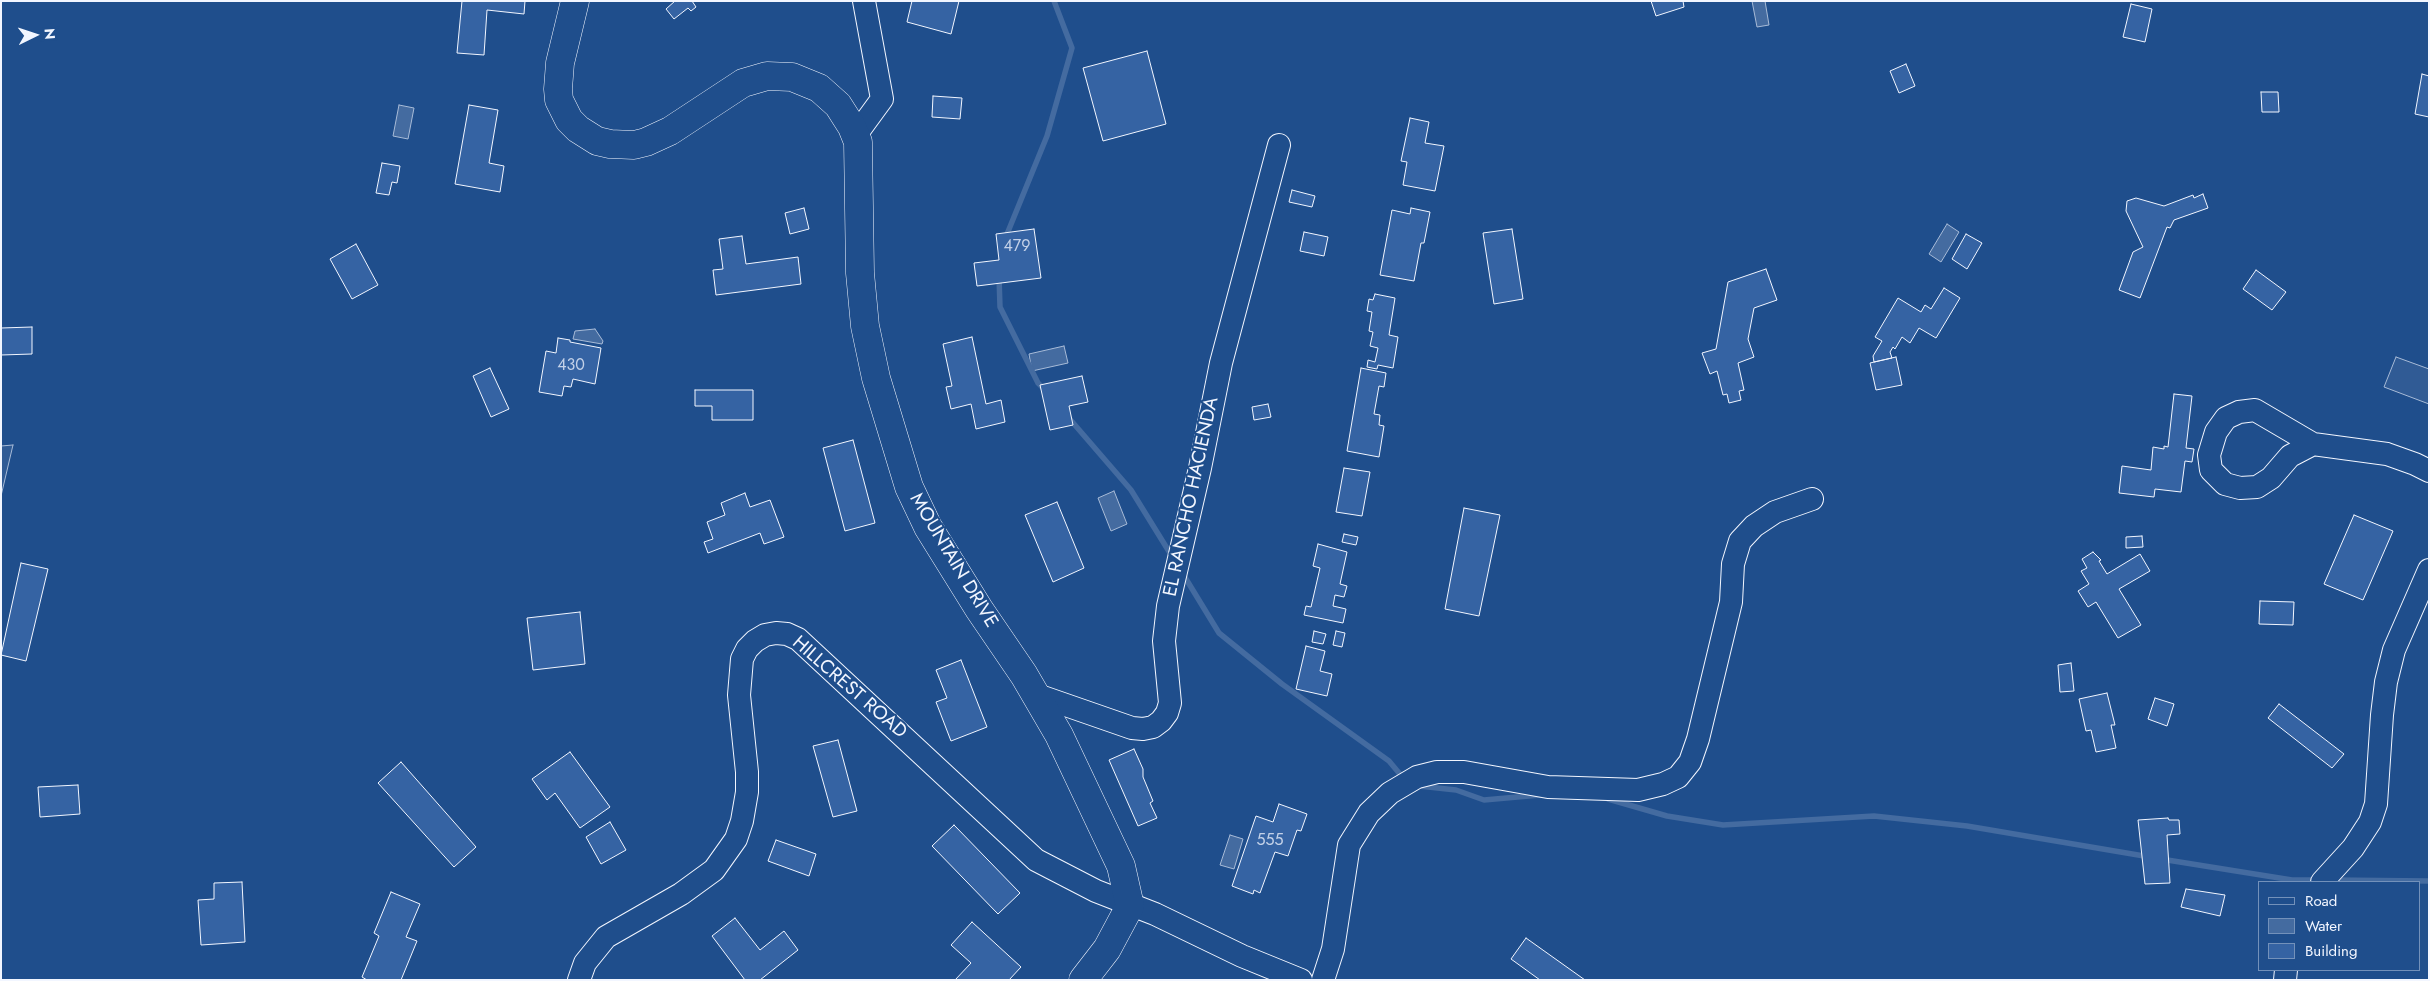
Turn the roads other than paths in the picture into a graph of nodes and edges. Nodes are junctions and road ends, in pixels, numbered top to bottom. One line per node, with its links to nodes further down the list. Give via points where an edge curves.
1 (575, 1): 3 (main road, MOUNTAIN DRIVE, via 560,63 558,89 569,120 597,141 634,145 646,142 670,131 743,83 780,76 807,82 829,96 845,116)
2 (864, 1): 3 (street, via 882,98)
3 (855, 136): 9 (main road, MOUNTAIN DRIVE, via 858,142 860,273 865,326 895,445 909,487 928,527)
4 (1279, 145): 9 (street, EL RANCHO HACIENDA, via 1221,363 1168,606 1164,642 1170,703 1167,713 1153,727 1132,728)
5 (2313, 444): 6 (street, via 2387,454)
6 (2429, 471)
7 (1812, 500): 16 (street, via 1775,512 1754,526 1740,541 1733,564 1731,602 1698,739 1690,762 1678,777 1638,790 1548,787 1464,772 1437,772 1417,777 1390,793 1369,813 1349,845 1333,949)
8 (2427, 580): 10 (street, via 2394,650 2386,682 2376,804 2370,822 2353,848)
9 (1037, 695): 11 (main road, MOUNTAIN DRIVE, via 1121,866)
10 (2323, 881)
11 (1130, 906): 12 (street, via 1155,914); 13 (street, HILLCREST ROAD, via 1036,860 798,640 788,634 776,633 755,641 742,659 739,695 747,792 736,839 714,870 681,894 606,936 584,963); 14 (main road, via 1107,949)
12 (1260, 972): 15 (street)
13 (579, 980)
14 (1083, 980)
15 (1301, 980)
16 (1323, 980)

